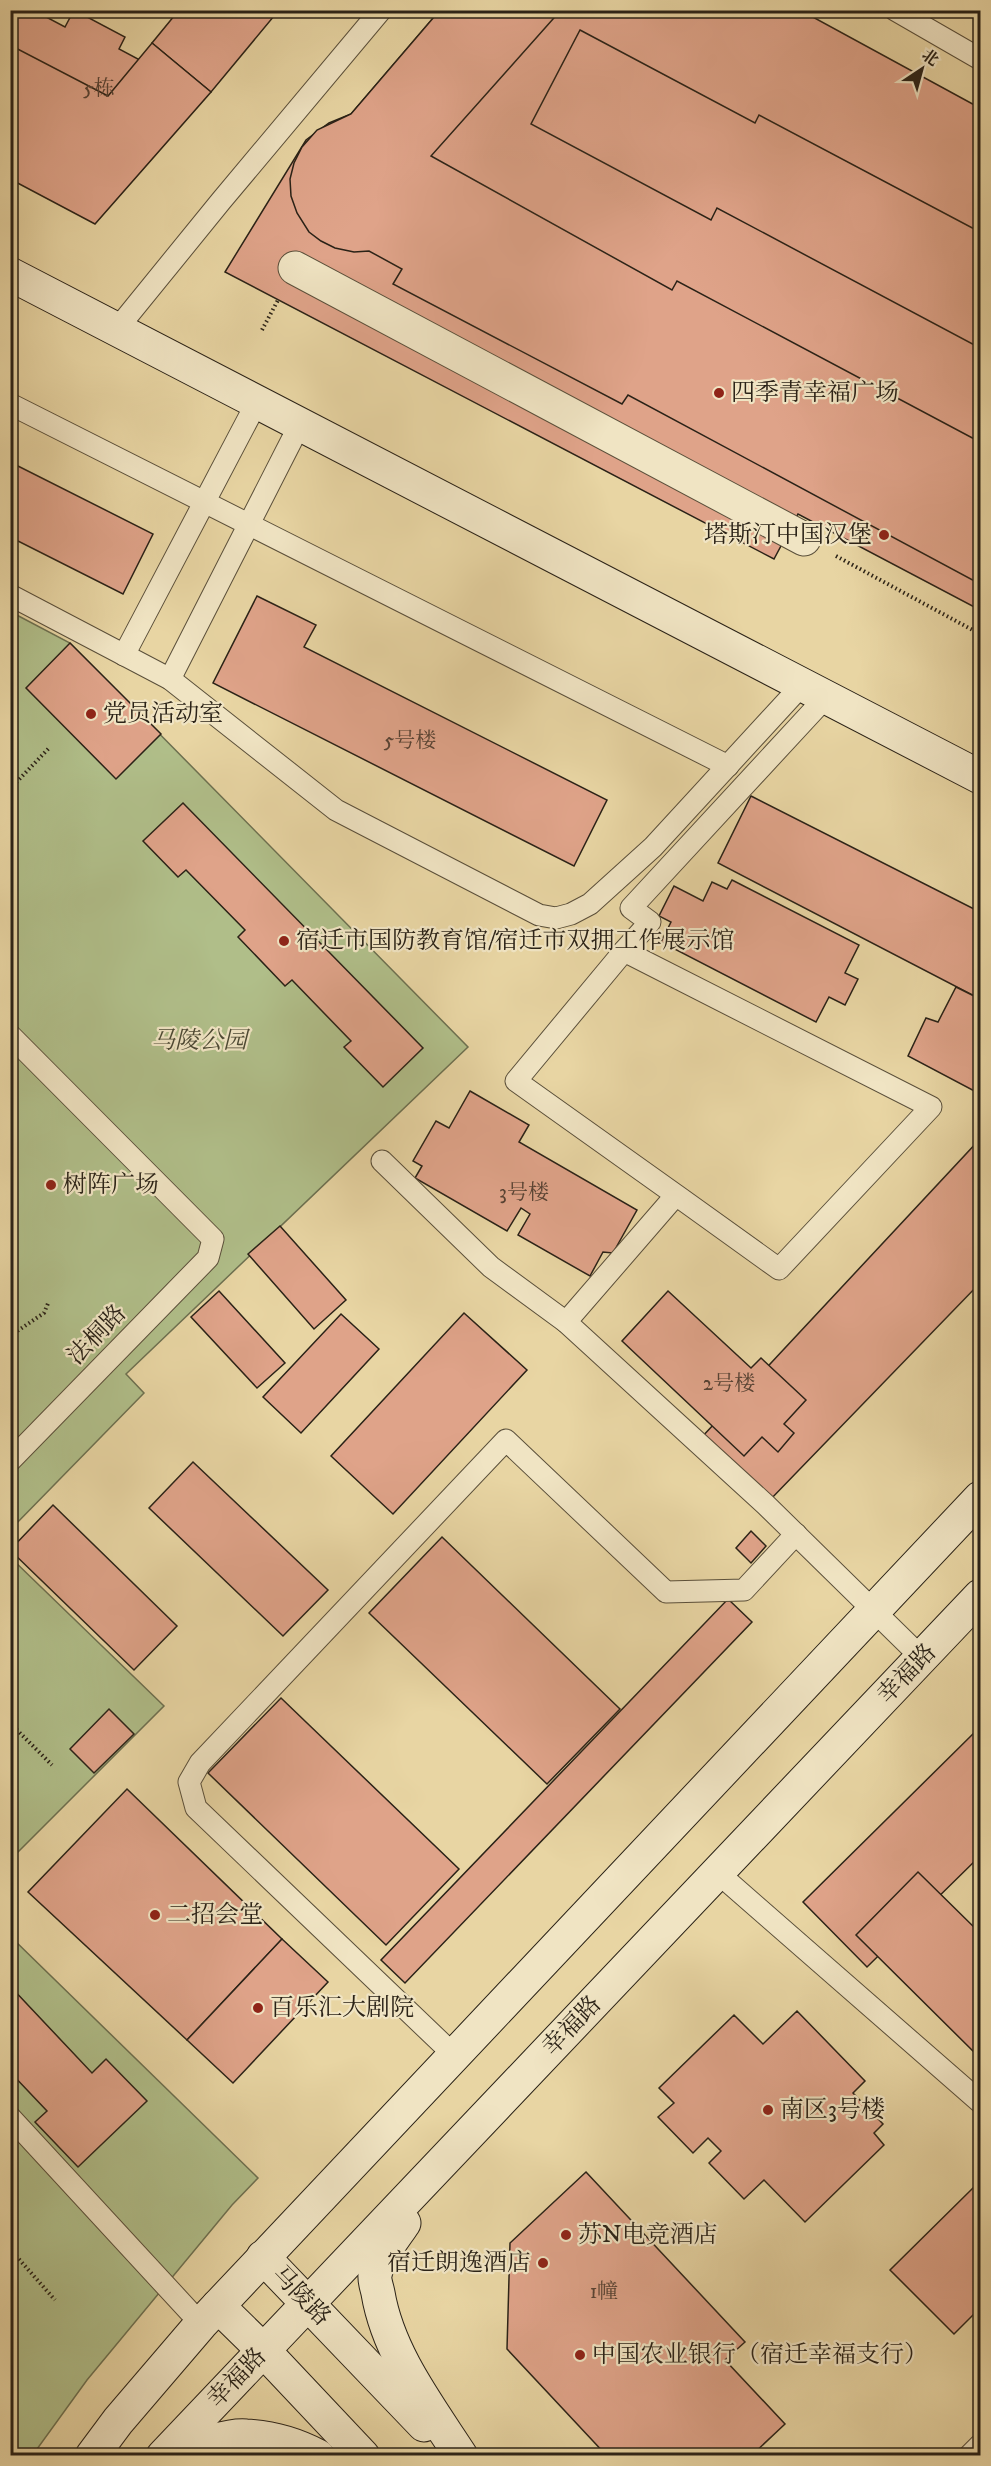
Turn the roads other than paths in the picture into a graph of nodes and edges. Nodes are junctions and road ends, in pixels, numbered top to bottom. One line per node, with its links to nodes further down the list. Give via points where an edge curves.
1 (381, 10): 6 (lane)
2 (895, 10): 3 (lane)
3 (981, 59)
4 (295, 268): 12 (main road)
5 (10, 274): 6 (main road)
6 (117, 329): 7 (main road)
7 (257, 402): 9 (main road); 10 (lane)
8 (10, 404): 10 (lane)
9 (300, 424): 11 (lane); 16 (main road)
10 (204, 502): 11 (lane); 14 (lane)
11 (249, 524): 15 (lane); 17 (lane)
12 (804, 539)
13 (10, 595): 14 (lane)
14 (124, 655): 15 (lane)
15 (170, 679): 17 (lane, via 336,810 539,915 556,918 590,904 653,847)
16 (814, 691): 17 (lane); 18 (main road); 19 (lane, via 631,908 650,922)
17 (728, 766)
18 (981, 777)
19 (624, 951): 22 (lane, via 516,1081); 22 (lane, via 931,1107 778,1269)
20 (10, 1035): 24 (lane, 法桐路, via 213,1239 208,1258)
21 (381, 1161): 23 (lane, via 491,1267)
22 (676, 1195): 23 (lane)
23 (566, 1322): 26 (lane)
24 (10, 1461)
25 (981, 1498): 28 (main road)
26 (796, 1534): 28 (lane); 31 (lane, via 744,1590 666,1592 506,1440 200,1763 189,1782 196,1808)
27 (981, 1596): 29 (main road, 幸福路)
28 (874, 1611): 29 (lane); 31 (main road)
29 (922, 1658): 30 (main road, 幸福路)
30 (718, 1873): 32 (lane); 34 (main road, 幸福路)
31 (454, 2055): 35 (main road)
32 (981, 2102)
33 (10, 2117): 37 (lane)
34 (435, 2170): 36 (main road, 幸福路); 46 (main road, via 375,2276 390,2338)
35 (263, 2257): 36 (main road, 马陵路); 37 (main road, 马陵路)
36 (308, 2305): 38 (main road, 幸福路); 45 (main road, 马陵路)
37 (210, 2315): 38 (main road); 40 (main road)
38 (264, 2351): 41 (main road, 幸福路); 44 (main road)
39 (981, 2445): 47 (lane)
40 (92, 2456)
41 (163, 2456)
42 (169, 2456): 43 (main road, via 245,2435 299,2446)
43 (318, 2456)
44 (363, 2456)
45 (454, 2456)
46 (461, 2456)
47 (969, 2456)

